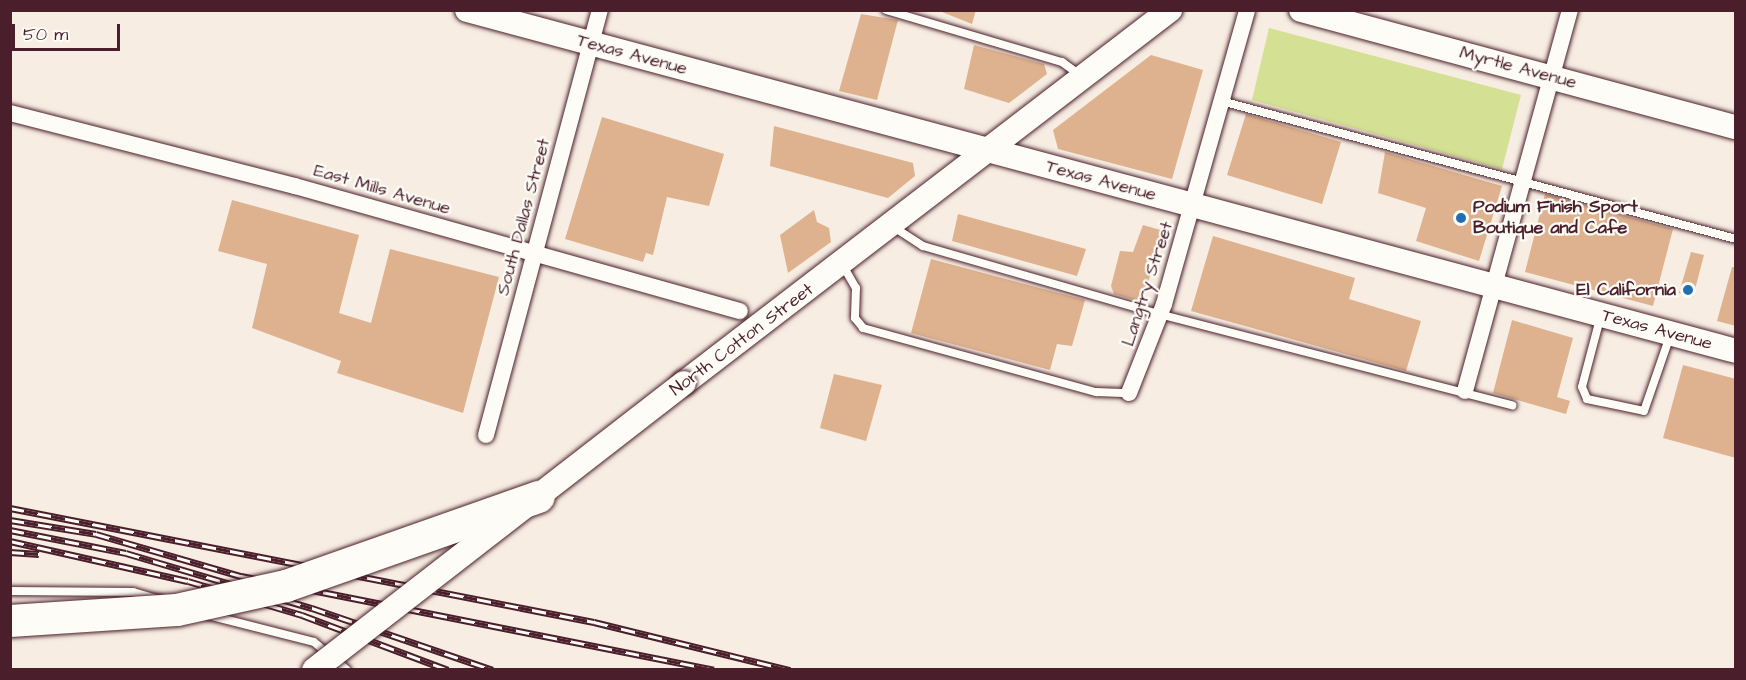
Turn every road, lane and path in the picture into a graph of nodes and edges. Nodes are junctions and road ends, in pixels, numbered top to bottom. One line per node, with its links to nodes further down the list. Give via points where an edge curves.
1 (467, 10): 8 (main road, Texas Avenue)
2 (600, 10): 8 (street, South Dallas Street)
3 (886, 10): 10 (lane, via 1062,62)
4 (1170, 10): 10 (main road, North Cotton Street)
5 (1247, 10): 11 (street, Langtry Street)
6 (1301, 10): 9 (main road, Myrtle Avenue)
7 (1570, 10): 9 (street)
8 (591, 44): 14 (main road, Texas Avenue); 19 (street, South Dallas Street)
9 (1551, 76): 13 (main road, Myrtle Avenue); 15 (street)
10 (1083, 77): 14 (main road, North Cotton Street)
11 (1221, 101): 15 (lane); 16 (street, Langtry Street)
12 (10, 113): 19 (street, East Mills Avenue)
13 (1736, 127)
14 (987, 150): 16 (main road, Texas Avenue); 17 (main road, North Cotton Street)
15 (1522, 182): 18 (lane); 21 (street)
16 (1193, 205): 21 (main road, Texas Avenue); 23 (street, Langtry Street)
17 (891, 226): 20 (main road, North Cotton Street); 23 (lane, via 923,246)
18 (1736, 239)
19 (534, 253): 22 (street, East Mills Avenue); 30 (street, South Dallas Street)
20 (842, 264): 28 (lane, via 856,288 855,318 863,328 1096,392); 31 (main road, North Cotton Street, bridge)
21 (1495, 286): 24 (main road, Texas Avenue); 27 (street)
22 (740, 311)
23 (1159, 314): 27 (lane); 28 (street, Langtry Street)
24 (1601, 315): 25 (main road, Texas Avenue); 25 (lane, via 1583,393 1636,412 1649,407)
25 (1671, 334): 26 (main road, Texas Avenue)
26 (1736, 351)
27 (1466, 391): 29 (lane)
28 (1129, 393)
29 (1512, 405)
30 (486, 435)
31 (539, 497): 33 (highway, bridge, via 286,586 177,610); 34 (main road, North Cotton Street, bridge)
32 (10, 591): 35 (lane, via 140,592 314,642)
33 (10, 621)
34 (314, 669)
35 (347, 669)

